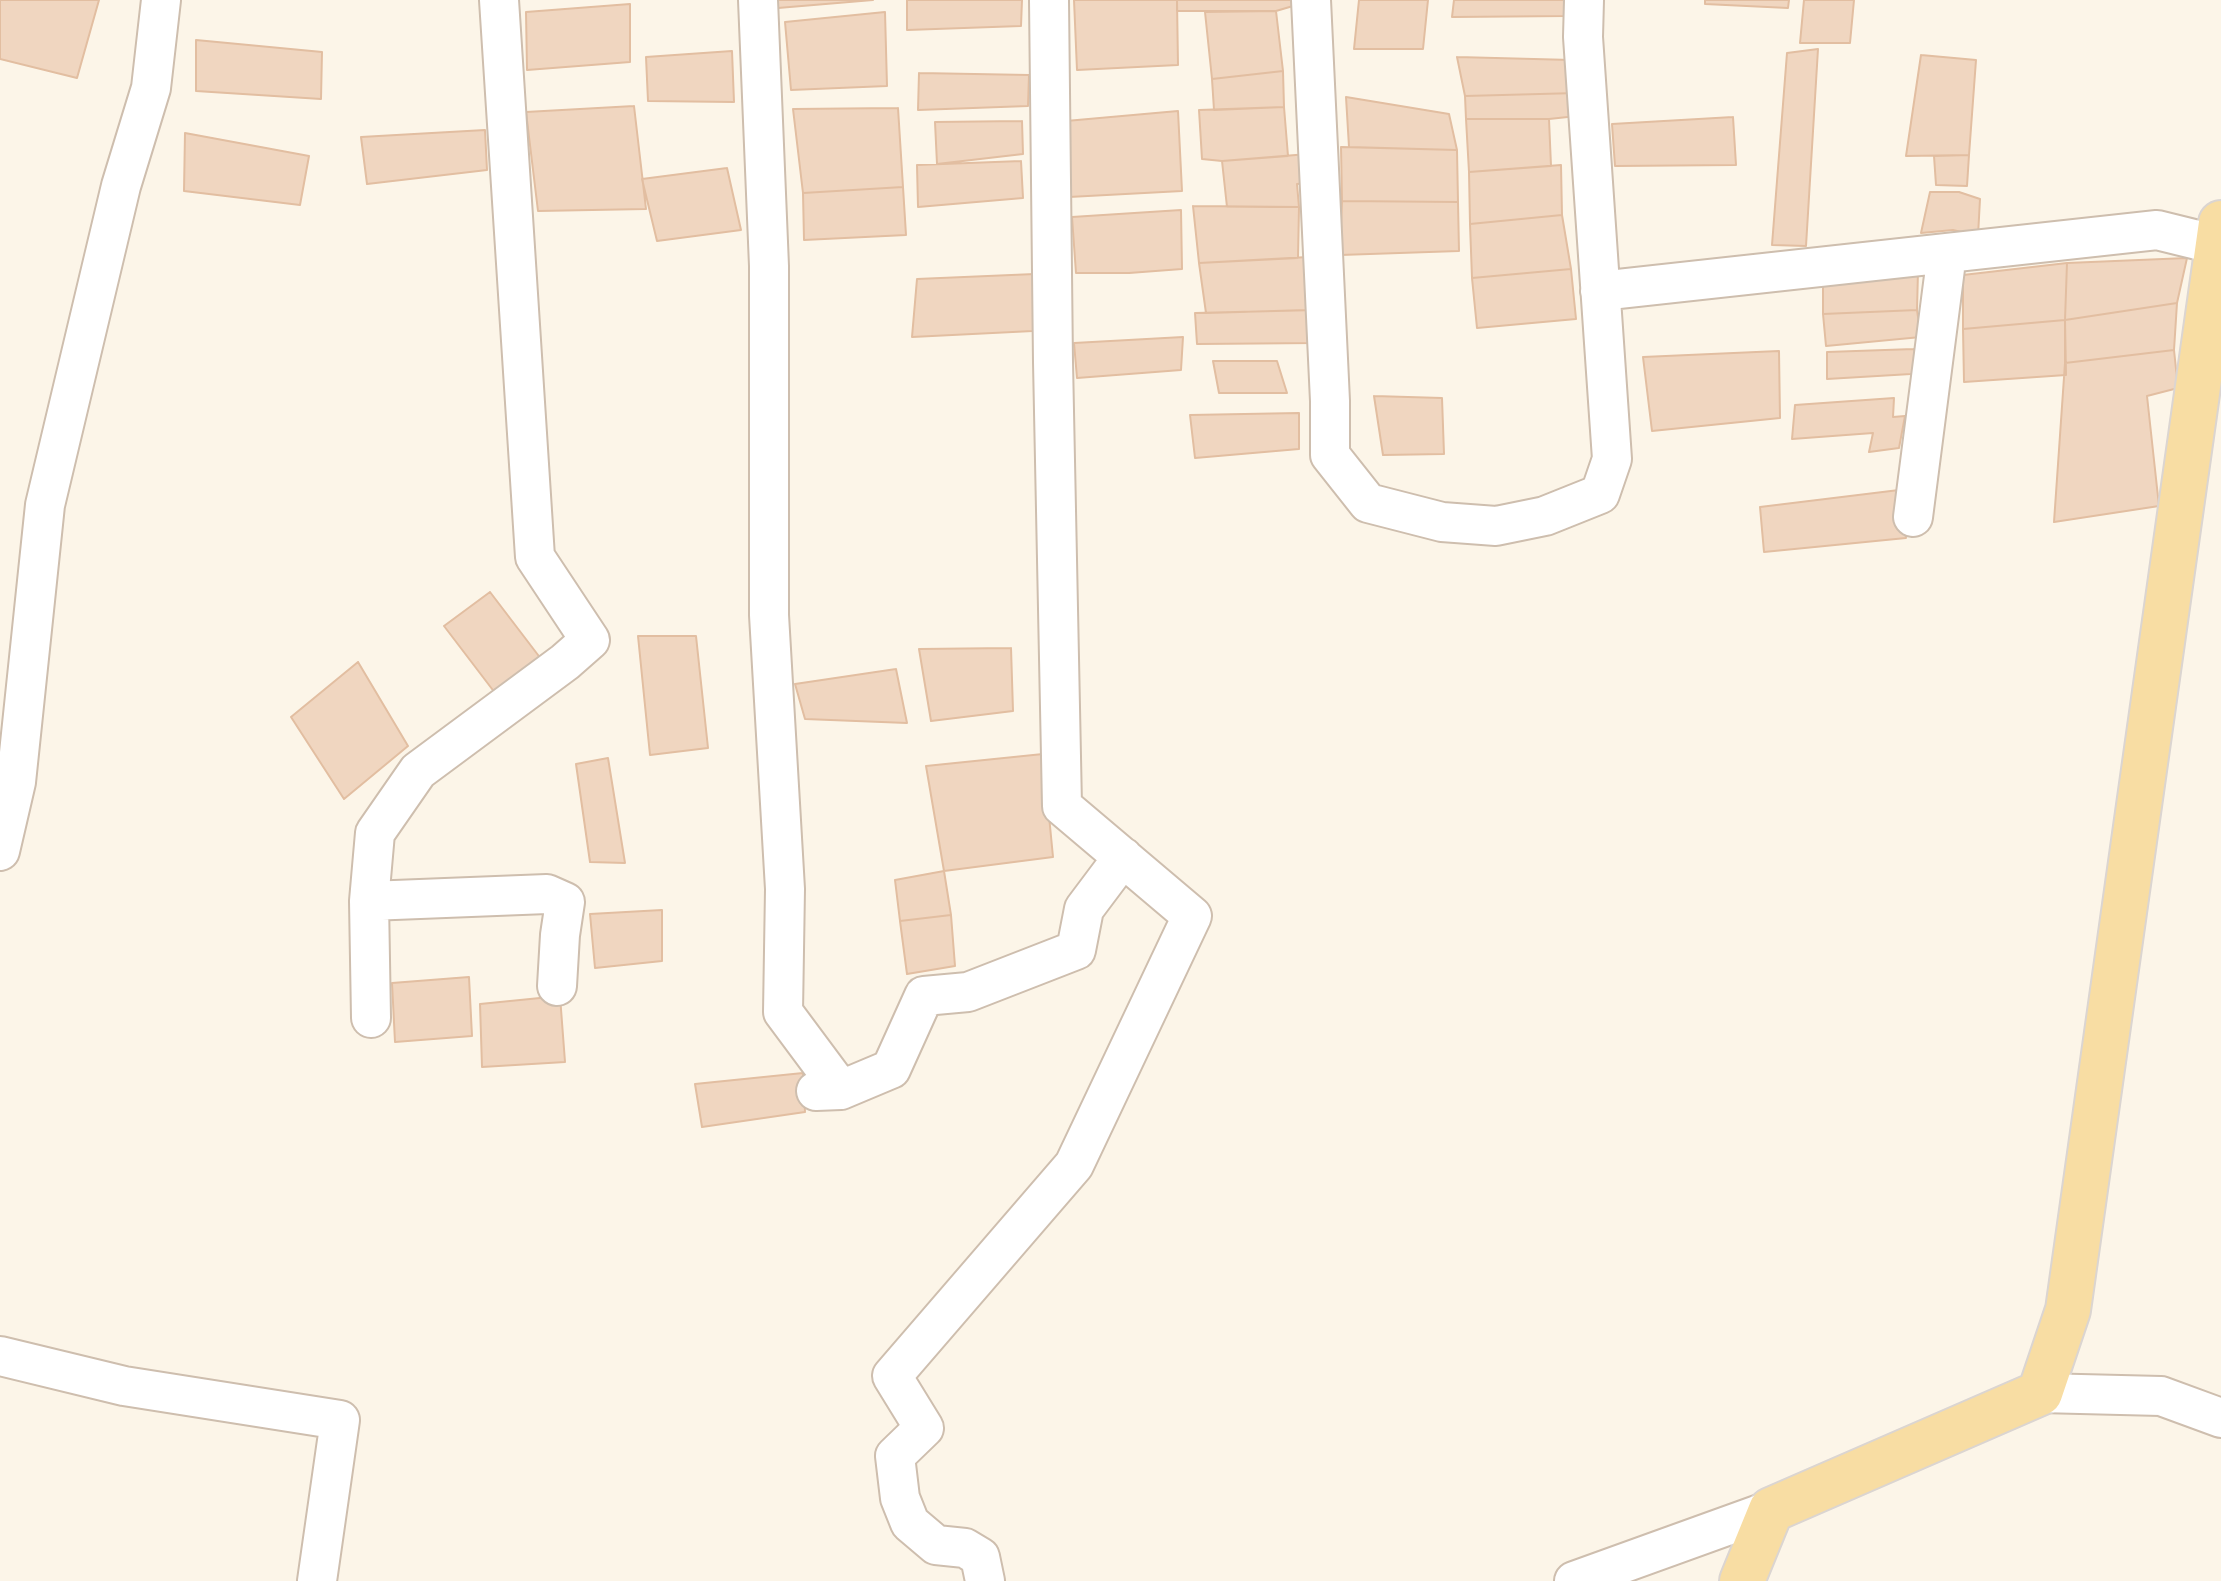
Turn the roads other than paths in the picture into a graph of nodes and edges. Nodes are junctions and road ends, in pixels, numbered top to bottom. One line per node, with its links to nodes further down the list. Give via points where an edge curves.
1 (161, 0): 11 (street, via 151,88 121,186 45,505 16,782)
2 (499, 0): 13 (street, via 535,557 590,640 418,771 375,833)
3 (758, 0): 12 (street, via 769,266 769,615 785,889 783,1012 827,1090 891,1069 924,996 968,992 1076,950 1084,909)
4 (1049, 0): 12 (street, via 1062,806)
5 (1311, 0): 9 (street, via 1330,455 1368,503 1442,522 1496,526 1545,516 1600,494 1612,459)
6 (1584, 0): 9 (street)
7 (2220, 234): 8 (street, via 2157,230); 17 (main road, via 2068,1310)
8 (1947, 253): 9 (street); 10 (street)
9 (1600, 291)
10 (1913, 517)
11 (0, 851)
12 (1123, 857): 21 (street, via 1192,916 1074,1165 892,1376 924,1428 895,1456 900,1498 910,1523 936,1545 965,1548 980,1557)
13 (369, 901): 14 (street, via 547,894 565,902); 15 (street)
14 (557, 986)
15 (371, 1018)
16 (0, 1356): 20 (street, via 124,1386 340,1420)
17 (2040, 1393): 18 (street, via 2161,1396); 19 (main road)
18 (2221, 1418)
19 (1771, 1510): 22 (street); 23 (main road)
20 (317, 1581)
21 (985, 1581)
22 (1574, 1581)
23 (1742, 1581)

